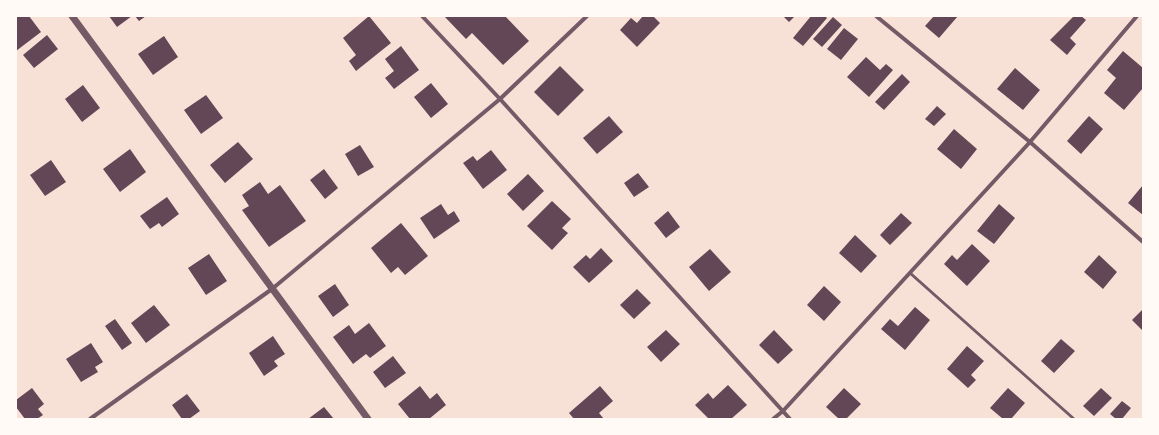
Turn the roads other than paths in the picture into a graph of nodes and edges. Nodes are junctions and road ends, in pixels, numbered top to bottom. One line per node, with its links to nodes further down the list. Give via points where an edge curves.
1 (72, 16): 10 (street)
2 (422, 16): 6 (street)
3 (587, 16): 6 (street)
4 (876, 16): 7 (street)
5 (1137, 16): 7 (street)
6 (500, 99): 10 (street); 11 (street)
7 (1030, 142): 8 (street); 9 (street)
8 (1143, 242)
9 (910, 273): 11 (street); 16 (lane)
10 (272, 289): 12 (street); 13 (street)
11 (783, 411): 14 (street); 15 (street)
12 (90, 419)
13 (368, 419)
14 (774, 419)
15 (790, 419)
16 (1074, 419)

